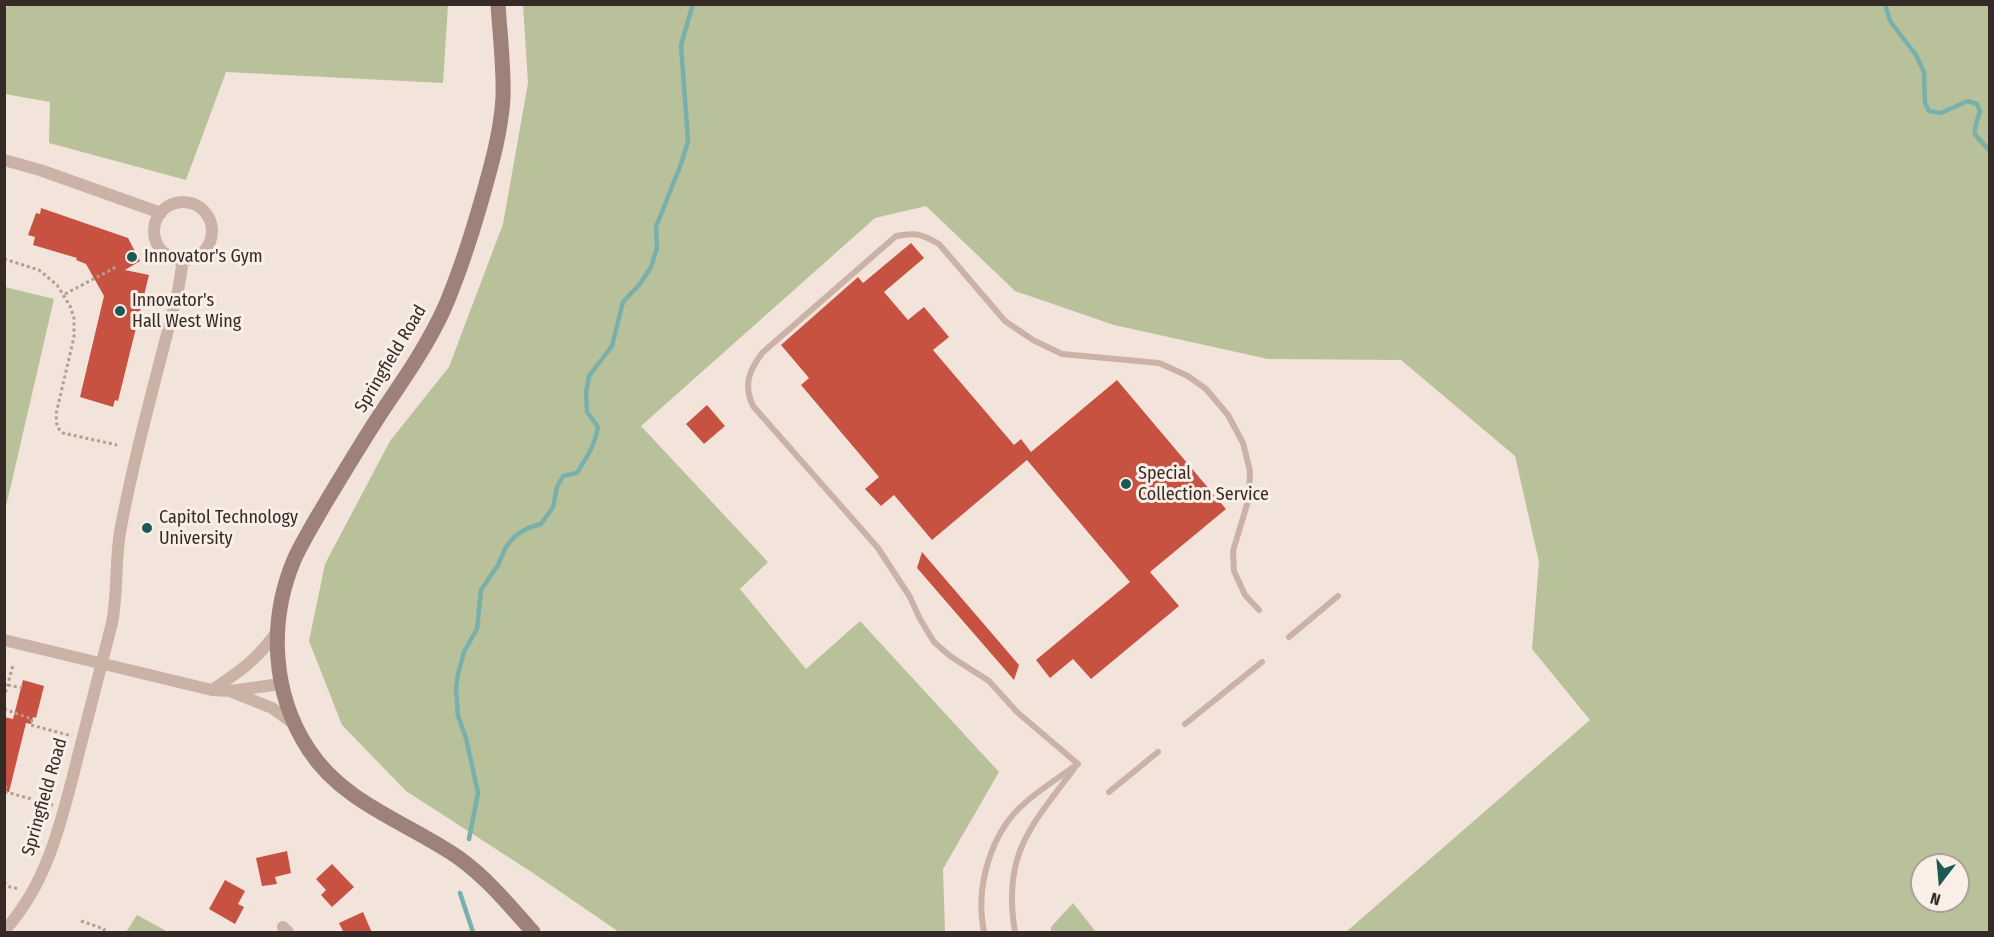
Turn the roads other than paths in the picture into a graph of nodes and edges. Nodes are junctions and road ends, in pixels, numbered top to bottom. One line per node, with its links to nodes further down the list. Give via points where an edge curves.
1 (498, 4): 7 (street, Springfield Road, via 503,78 500,125 463,260 423,349 355,453 294,560)
2 (4, 160): 3 (street)
3 (160, 213): 4 (street, via 155,239 166,254); 4 (street, via 168,206 187,202 204,211 209,219 212,228 207,246 201,254)
4 (183, 260): 11 (street, Springfield Road, via 123,515 116,604)
5 (1338, 596): 8 (lane)
6 (1259, 610): 18 (lane, via 1245,595 1234,571 1233,551 1249,498 1250,471 1243,444 1228,415 1206,389 1159,363 1052,350 1005,321 939,244 913,232 896,236 762,353 751,368 747,394 753,406 878,548 934,642 989,681 1017,712)
7 (279, 628): 12 (street, Springfield Road); 13 (street, via 257,657)
8 (1289, 636)
9 (4, 640): 11 (street)
10 (1262, 662): 16 (lane)
11 (102, 664): 13 (street); 20 (street, Springfield Road, via 56,839 41,876)
12 (280, 684): 14 (street); 15 (street, Springfield Road)
13 (212, 690): 14 (street)
14 (231, 691): 15 (street, via 272,708)
15 (294, 724): 21 (street, Springfield Road, via 319,764 344,788 474,870)
16 (1185, 724)
17 (1158, 752): 19 (lane)
18 (1078, 764): 22 (lane, via 1024,803 994,845 983,886); 23 (lane, via 1023,841 1010,889)
19 (1109, 792)
20 (4, 932)
21 (533, 933)
22 (984, 933)
23 (1014, 933)

